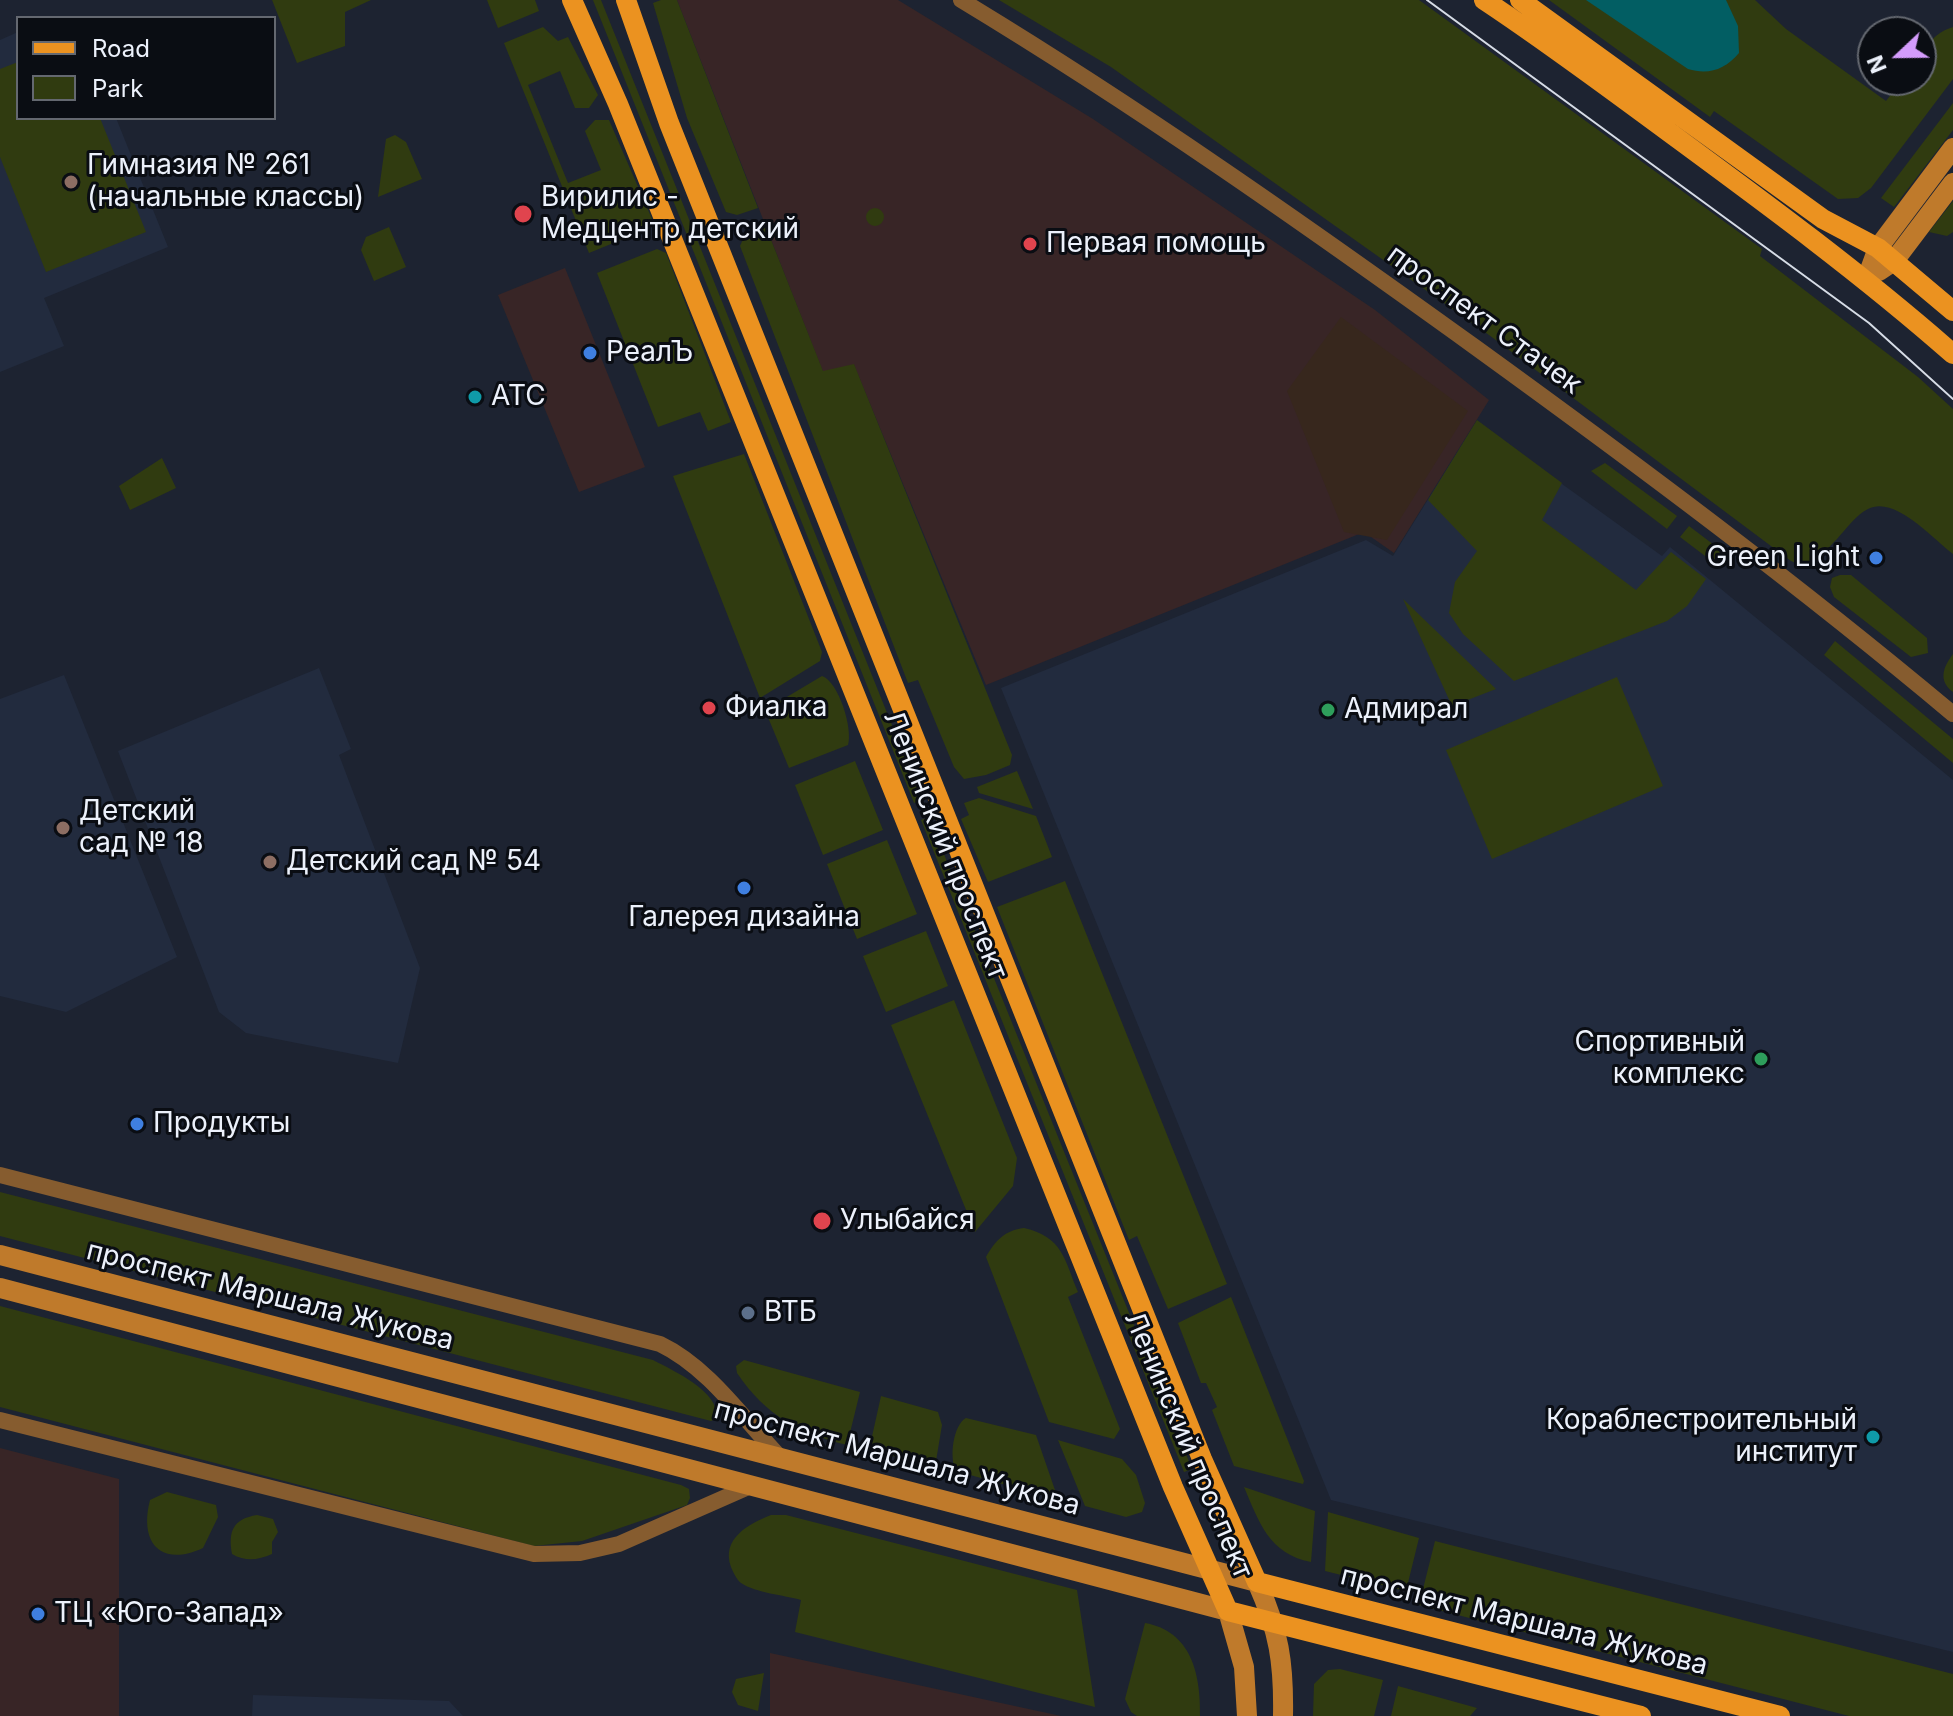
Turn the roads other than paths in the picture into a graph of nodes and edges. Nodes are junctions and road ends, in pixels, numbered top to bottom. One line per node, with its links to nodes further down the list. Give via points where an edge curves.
1 (572, 0): 19 (main road, Ленинский проспект)
2 (626, 0): 20 (main road, Ленинский проспект, via 716,241 1202,1459)
3 (961, 0): 12 (street, проспект Стачек, via 1071,66 1443,324 1692,506)
4 (1484, 0): 9 (main road, via 1586,69)
5 (1520, 0): 8 (main road, via 1823,219)
6 (1953, 148): 8 (main road)
7 (1953, 183): 8 (main road)
8 (1886, 254): 9 (main road); 10 (main road)
9 (1866, 281): 11 (main road)
10 (1953, 311)
11 (1953, 354)
12 (1953, 714)
13 (0, 1175): 17 (street, via 660,1344 698,1369)
14 (0, 1255): 17 (main road, проспект Маршала Жукова)
15 (0, 1288): 18 (main road, проспект Маршала Жукова)
16 (0, 1420): 18 (street, via 534,1554 580,1553 619,1544)
17 (778, 1455): 19 (main road, проспект Маршала Жукова)
18 (753, 1485): 21 (main road, проспект Маршала Жукова)
19 (1208, 1569): 20 (main road, проспект Маршала Жукова); 21 (main road, Ленинский проспект)
20 (1257, 1582): 22 (main road, Ленинский проспект); 26 (main road, проспект Маршала Жукова)
21 (1228, 1611): 22 (main road, проспект Маршала Жукова); 23 (main road, Ленинский проспект, via 1244,1667)
22 (1276, 1624): 24 (main road, Ленинский проспект, via 1283,1660); 25 (main road, проспект Маршала Жукова)
23 (1247, 1716)
24 (1283, 1716)
25 (1641, 1716)
26 (1780, 1716)

